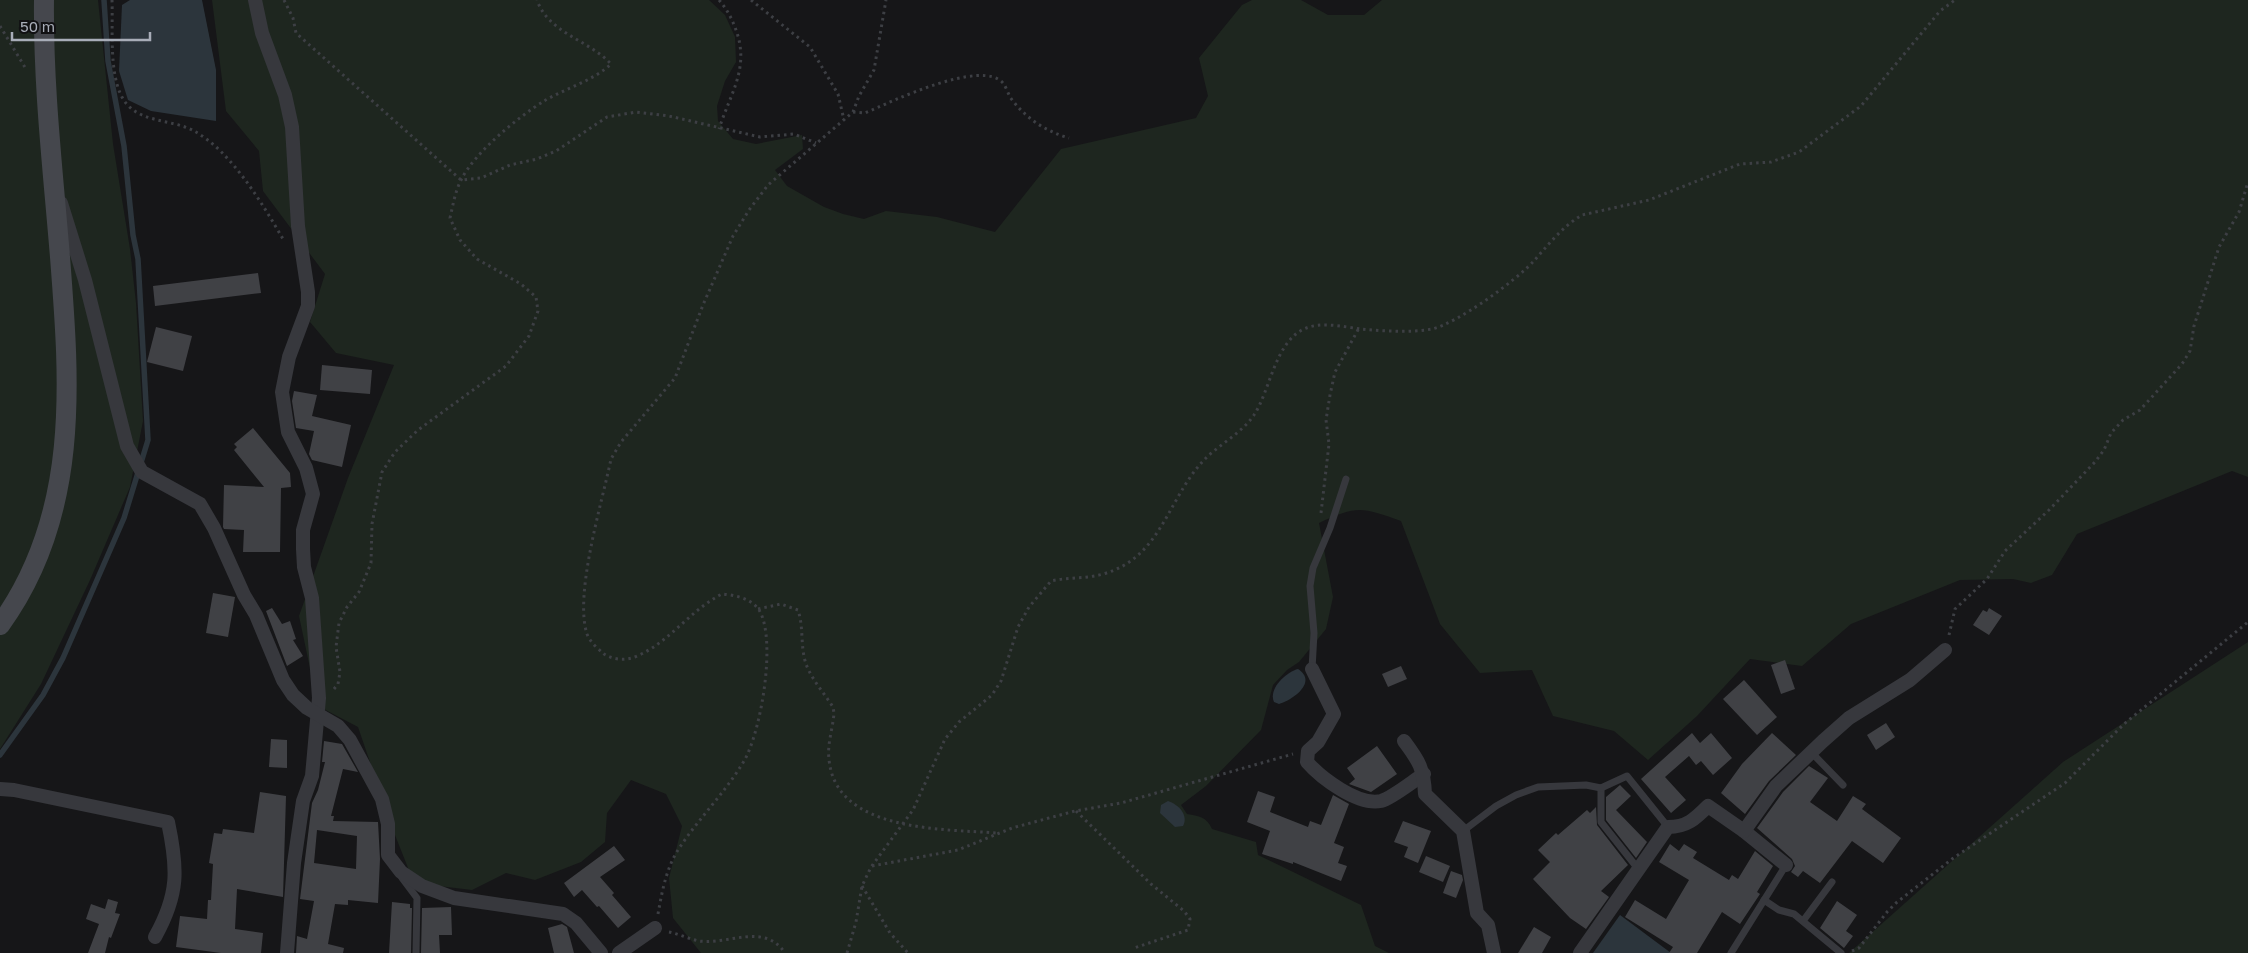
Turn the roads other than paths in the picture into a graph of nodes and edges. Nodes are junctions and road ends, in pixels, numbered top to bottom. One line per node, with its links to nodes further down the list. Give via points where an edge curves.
1 (44, 0): 3 (street)
2 (255, 0): 8 (street, via 262,33 285,95 292,127 298,226 308,292 308,306 289,357 282,392 288,432 306,468 312,494 303,530 303,550 312,598 318,698)
3 (53, 176): 5 (street, via 68,383 62,463 50,522 22,587); 8 (street, via 85,280 127,446 142,472 200,504 256,615 283,680 293,695)
4 (1346, 479): 7 (lane, via 1316,558 1310,586 1314,633)
5 (0, 625)
6 (1945, 650): 10 (street, via 1910,680 1849,718)
7 (1312, 669): 11 (street, via 1334,714 1318,742 1308,751 1307,762 1314,771 1332,784 1368,800 1382,801)
8 (316, 714): 20 (street, via 338,726 350,740 382,799 388,824 388,855); 26 (street, via 312,776 303,800 294,863)
9 (1404, 741): 11 (street, via 1419,760)
10 (1812, 753): 12 (lane); 17 (street, via 1776,786)
11 (1424, 774): 16 (street, via 1425,794)
12 (1843, 785)
13 (1601, 788): 15 (lane, via 1627,776); 16 (lane, via 1586,785 1538,787 1496,806); 19 (lane, via 1601,822)
14 (0, 789): 25 (street, via 168,822 175,854 176,885)
15 (1668, 827): 17 (street, via 1691,822 1708,806); 19 (street)
16 (1463, 831): 30 (street, via 1477,913 1488,924)
17 (1744, 831): 18 (street)
18 (1786, 865): 22 (lane)
19 (1639, 870): 31 (street)
20 (401, 872): 27 (lane, via 403,881 417,898); 28 (street, via 422,886 454,898 563,914 576,923)
21 (1832, 882): 23 (lane)
22 (1764, 900): 23 (lane); 32 (lane)
23 (1803, 921): 33 (lane)
24 (655, 928): 29 (street)
25 (155, 937)
26 (287, 953)
27 (416, 953)
28 (601, 953)
29 (619, 953)
30 (1494, 953)
31 (1580, 953)
32 (1731, 953)
33 (1841, 953)

